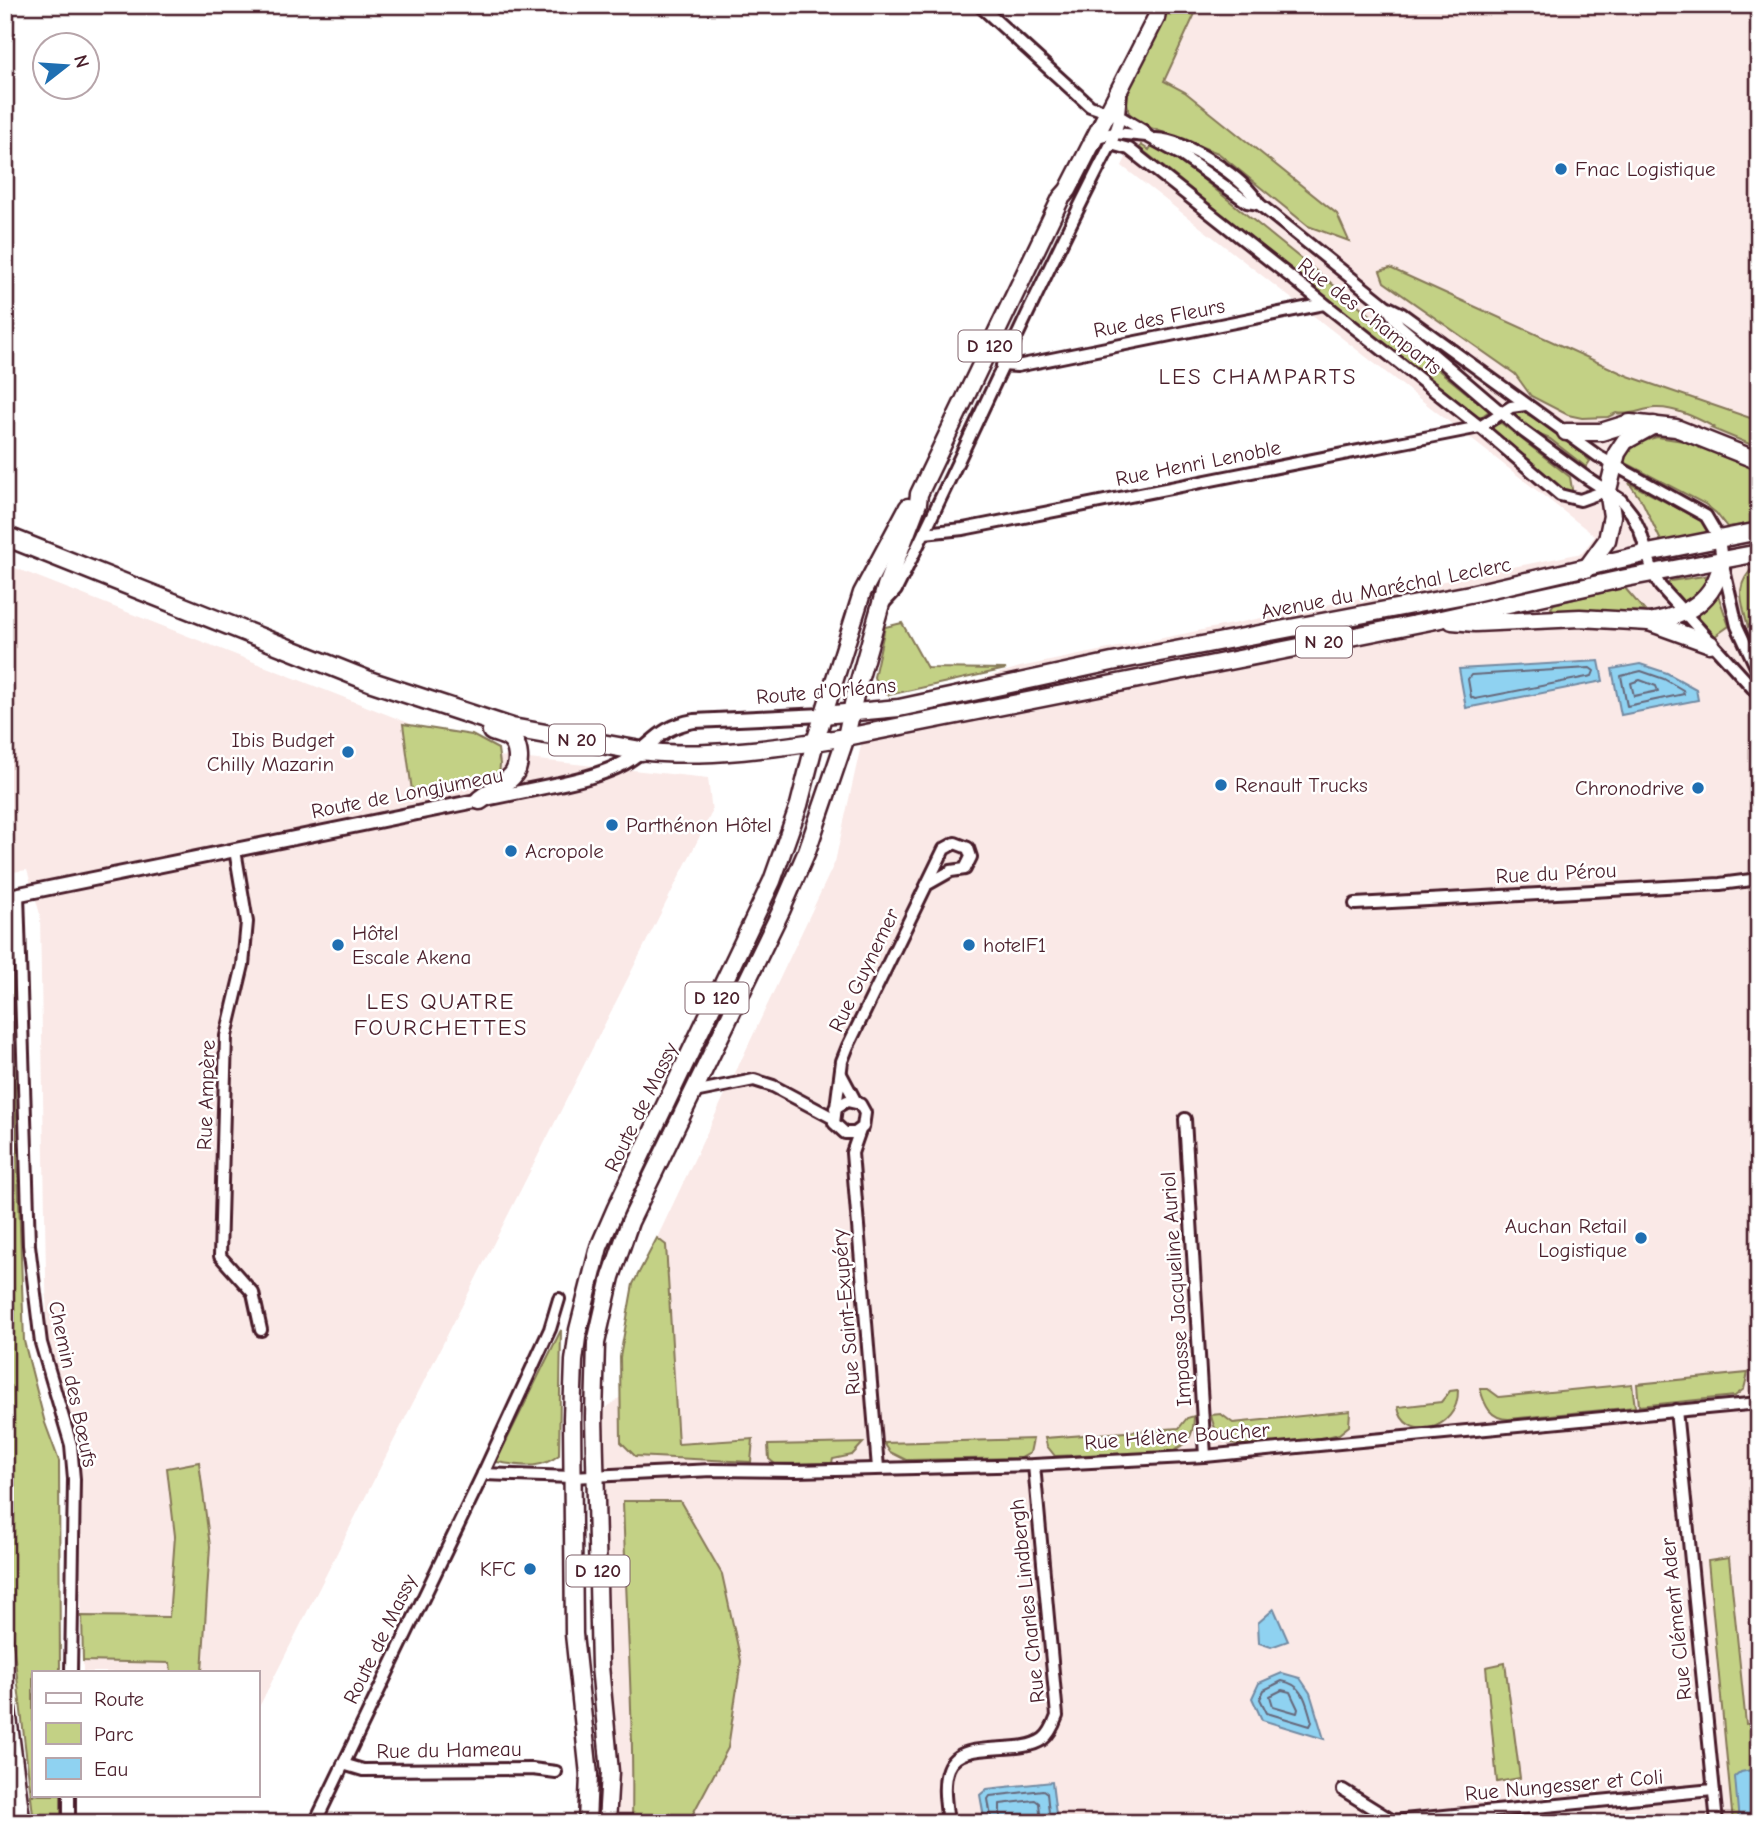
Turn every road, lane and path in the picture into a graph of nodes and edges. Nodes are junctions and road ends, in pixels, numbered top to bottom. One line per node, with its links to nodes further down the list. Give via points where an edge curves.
1 (979, 5): 3 (street, Rue des Champarts, via 1090,106)
2 (1158, 5): 3 (main road, via 1156,18); 3 (main road, D 120, via 1148,15)
3 (1108, 113): 4 (street, Route de Massy); 5 (street, Rue des Champarts); 6 (main road); 7 (main road, D 120, via 1061,187)
4 (1113, 138): 5 (street, Rue des Champarts); 6 (street, Rue des Champarts, via 1100,136); 8 (street, Rue des Champarts); 10 (street, Route de Massy)
5 (1152, 138): 9 (street, Rue des Champarts, via 1167,139 1209,161)
6 (1092, 141): 7 (main road)
7 (1061, 198): 19 (main road, D 120)
8 (1324, 304): 10 (street, Rue des Fleurs, via 1017,366); 14 (street, Rue des Champarts)
9 (1386, 306): 11 (street, Rue des Champarts); 12 (street, Rue des Champarts, via 1399,324)
10 (1002, 365): 21 (street, Route de Massy)
11 (1525, 405): 12 (street); 15 (street, Rue des Champarts)
12 (1502, 412): 14 (street); 18 (street, Rue des Champarts)
13 (1655, 425): 15 (main road, via 1630,423 1601,432); 16 (main road, via 1676,428); 17 (main road, via 1625,441)
14 (1480, 427): 18 (street, Rue des Champarts, via 1567,498 1580,500); 21 (street, Rue Henri Lenoble)
15 (1566, 432): 17 (street, Rue des Champarts)
16 (1759, 461)
17 (1612, 465): 18 (main road); 23 (street, Rue des Champarts, via 1699,510)
18 (1608, 490): 24 (street, Rue des Champarts, via 1632,514); 27 (main road, via 1612,516 1607,540)
19 (919, 494): 29 (main road, Route de Massy / D 120); 39 (main road, Route de Massy / D 120, via 862,593)
20 (1759, 531): 23 (main road, Avenue du Maréchal Leclerc / N 20)
21 (924, 534): 29 (street, Route de Massy, via 896,590)
22 (5, 536): 40 (highway, via 372,682)
23 (1719, 538): 24 (main road, Avenue du Maréchal Leclerc / N 20); 26 (street)
24 (1648, 553): 27 (main road, Avenue du Maréchal Leclerc / N 20); 28 (street)
25 (1759, 553): 26 (main road, Avenue du Maréchal Leclerc / N 20)
26 (1722, 561): 28 (main road, Avenue du Maréchal Leclerc / N 20); 30 (main road, via 1713,588); 34 (street, via 1737,626)
27 (1586, 569): 35 (main road, Avenue du Maréchal Leclerc / N 20)
28 (1654, 575): 30 (street); 31 (main road, Avenue du Maréchal Leclerc / N 20)
29 (880, 608): 38 (main road, Route de Massy / D 120)
30 (1683, 614): 32 (main road); 33 (street)
31 (1436, 620): 32 (main road); 37 (main road, Avenue du Maréchal Leclerc / N 20)
32 (1650, 622): 33 (main road)
33 (1710, 644): 36 (street)
34 (1759, 673)
35 (1021, 680): 38 (main road, Route d'Orléans / N 20, via 899,708)
36 (1759, 695)
37 (1022, 701): 41 (main road, Route d'Orléans / N 20)
38 (851, 712): 39 (main road, Route d'Orléans / N 20); 41 (main road, Route de Massy / D 120)
39 (823, 715): 42 (main road, Route de Massy / D 120); 43 (street, Route d'Orléans / N 20, via 694,721 659,734)
40 (477, 718): 43 (highway, N 20); 44 (highway, via 487,730 508,737 519,756 512,776)
41 (846, 737): 42 (main road, Route d'Orléans / N 20); 53 (main road, Route de Massy / D 120, via 802,863)
42 (815, 742): 43 (main road, N 20, via 668,755); 69 (main road, Route de Massy / D 120, via 772,881 599,1247 574,1361)
43 (641, 751): 44 (street, Route de Longjumeau, via 603,772)
44 (481, 800): 45 (street, Route de Longjumeau)
45 (235, 850): 50 (street, Route de Longjumeau); 61 (street, Rue Ampère, via 247,922 243,965 226,1036 220,1256 253,1293)
46 (942, 853): 47 (street, via 944,865); 47 (street, via 955,842 970,852 968,866); 49 (street, Rue Guynemer)
47 (951, 871): 49 (street)
48 (1759, 879): 51 (street, Rue du Pérou)
49 (928, 884): 52 (street, Rue Guynemer, via 848,1046)
50 (12, 895): 70 (street, Chemin des Bœufs, via 33,1285 41,1343 71,1445 74,1479)
51 (1355, 904)
52 (841, 1074): 54 (street); 55 (street, Rue Guynemer)
53 (694, 1092): 55 (street, via 754,1080); 68 (main road, Route de Massy / D 120, via 630,1222 611,1277 596,1343)
54 (856, 1102): 55 (street, via 847,1101); 57 (street, via 866,1118)
55 (834, 1113): 58 (street)
56 (1185, 1119): 64 (street, Impasse Jacqueline Auriol)
57 (860, 1130): 58 (street); 59 (street, Rue Saint-Exupéry)
58 (840, 1131): 59 (street, Rue Saint-Exupéry)
59 (852, 1153): 66 (street, Rue Saint-Exupéry)
60 (559, 1299): 67 (street, Route de Massy, via 550,1329)
61 (261, 1330)
62 (1759, 1403): 63 (street, Rue Hélène Boucher)
63 (1676, 1410): 64 (street, Rue Hélène Boucher); 75 (street, Rue Clément Ader)
64 (1205, 1456): 65 (street, Rue Hélène Boucher)
65 (1034, 1465): 66 (street, Rue Hélène Boucher); 82 (street, Rue Charles Lindbergh, via 1057,1716 1043,1739 957,1756 945,1782)
66 (877, 1468): 68 (street, Rue Hélène Boucher)
67 (484, 1474): 69 (street); 72 (street, Route de Massy)
68 (596, 1476): 69 (street); 81 (main road, Route de Massy / D 120, via 600,1666 610,1772)
69 (572, 1477): 80 (main road, Route de Massy / D 120, via 574,1634 589,1775)
70 (71, 1671)
71 (5, 1705): 77 (highway)
72 (343, 1764): 73 (street, Rue du Hameau, via 363,1770); 79 (street, Route de Massy)
73 (556, 1772)
74 (1343, 1790): 75 (street, Rue Nungesser et Coli, via 1393,1821)
75 (1713, 1790): 83 (street, Rue Clément Ader)
76 (69, 1797): 78 (street)
77 (20, 1823)
78 (69, 1823)
79 (316, 1823)
80 (587, 1823)
81 (607, 1823)
82 (948, 1823)
83 (1717, 1823)

